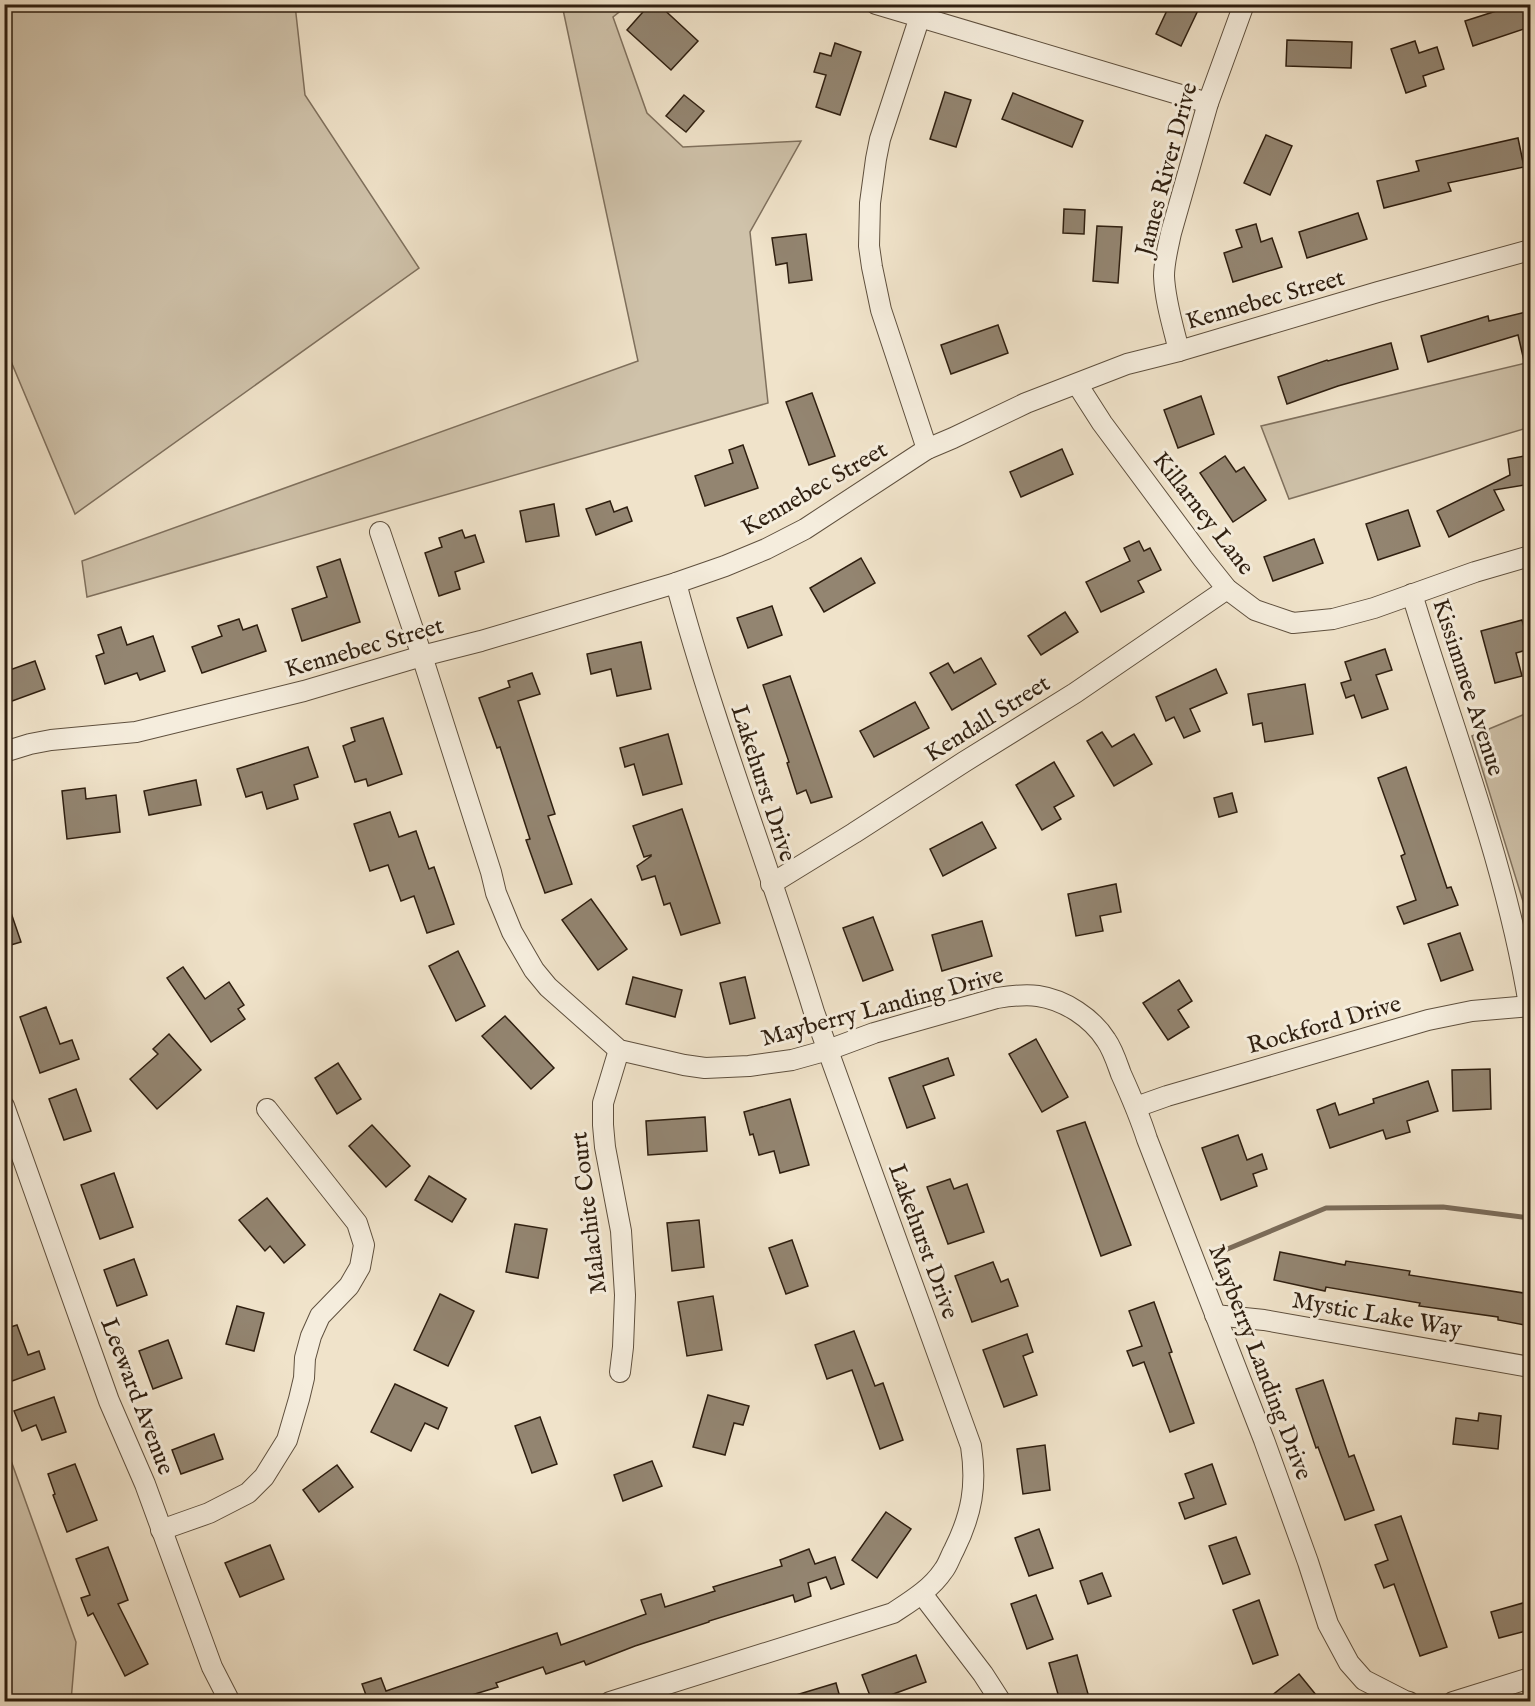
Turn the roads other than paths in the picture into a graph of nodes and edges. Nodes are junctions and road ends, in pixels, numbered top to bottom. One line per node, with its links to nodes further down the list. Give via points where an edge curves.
1 (876, 4): 3 (street)
2 (1244, 4): 4 (street, James River Drive)
3 (922, 11): 4 (street); 8 (street, via 880,138 870,203 869,246 881,310)
4 (1209, 104): 6 (street, James River Drive, via 1171,233 1164,274)
5 (1530, 250): 6 (street, Kennebec Street)
6 (1179, 351): 7 (street, Kennebec Street, via 1127,364)
7 (1077, 384): 8 (street, Kennebec Street); 12 (street, Killarney Lane)
8 (927, 449): 11 (street, Kennebec Street, via 805,529 735,562)
9 (380, 532): 14 (street, Mayberry Landing Drive)
10 (1530, 556): 13 (street, Killarney Lane)
11 (676, 583): 14 (street, Kennebec Street); 16 (street, Lakehurst Drive)
12 (1227, 589): 13 (street, Killarney Lane, via 1255,610 1293,623 1334,619); 16 (street, Kendall Street, via 1076,693)
13 (1412, 594): 17 (street, Kissimmee Avenue, via 1485,823 1516,934)
14 (422, 656): 15 (street, Kennebec Street, via 304,691 136,732 51,740); 18 (street, Mayberry Landing Drive, via 496,893 512,932 548,987)
15 (4, 752)
16 (771, 884): 19 (street, Lakehurst Drive)
17 (1530, 1005): 21 (street, Rockford Drive, via 1428,1020)
18 (619, 1050): 19 (street, Mayberry Landing Drive, via 705,1068 792,1060); 25 (street, Malachite Court, via 603,1103 603,1125 621,1231 625,1295)
19 (828, 1050): 21 (street, Mayberry Landing Drive, via 997,998 1039,996 1059,1001 1094,1024 1107,1041); 27 (street, Lakehurst Drive, via 971,1446 974,1489 966,1521 943,1571)
20 (4, 1106): 26 (street, Leeward Avenue, via 110,1401)
21 (1136, 1107): 23 (street, Mayberry Landing Drive)
22 (267, 1109): 26 (street, via 357,1223 364,1245 360,1267 349,1286 320,1316 305,1358 304,1378 287,1440 264,1477 248,1493 209,1513)
23 (1215, 1315): 24 (street, Mystic Lake Way, via 1264,1320); 33 (street, Mayberry Landing Drive, via 1338,1644 1364,1680)
24 (1530, 1367)
25 (620, 1372)
26 (161, 1530): 30 (street, Leeward Avenue, via 212,1667)
27 (922, 1594): 29 (street, Lakehurst Drive, via 893,1613); 32 (street)
28 (1529, 1682): 34 (street)
29 (651, 1695): 31 (street, Lakehurst Drive)
30 (230, 1701)
31 (610, 1701)
32 (1001, 1701)
33 (1409, 1701)
34 (1453, 1701)

